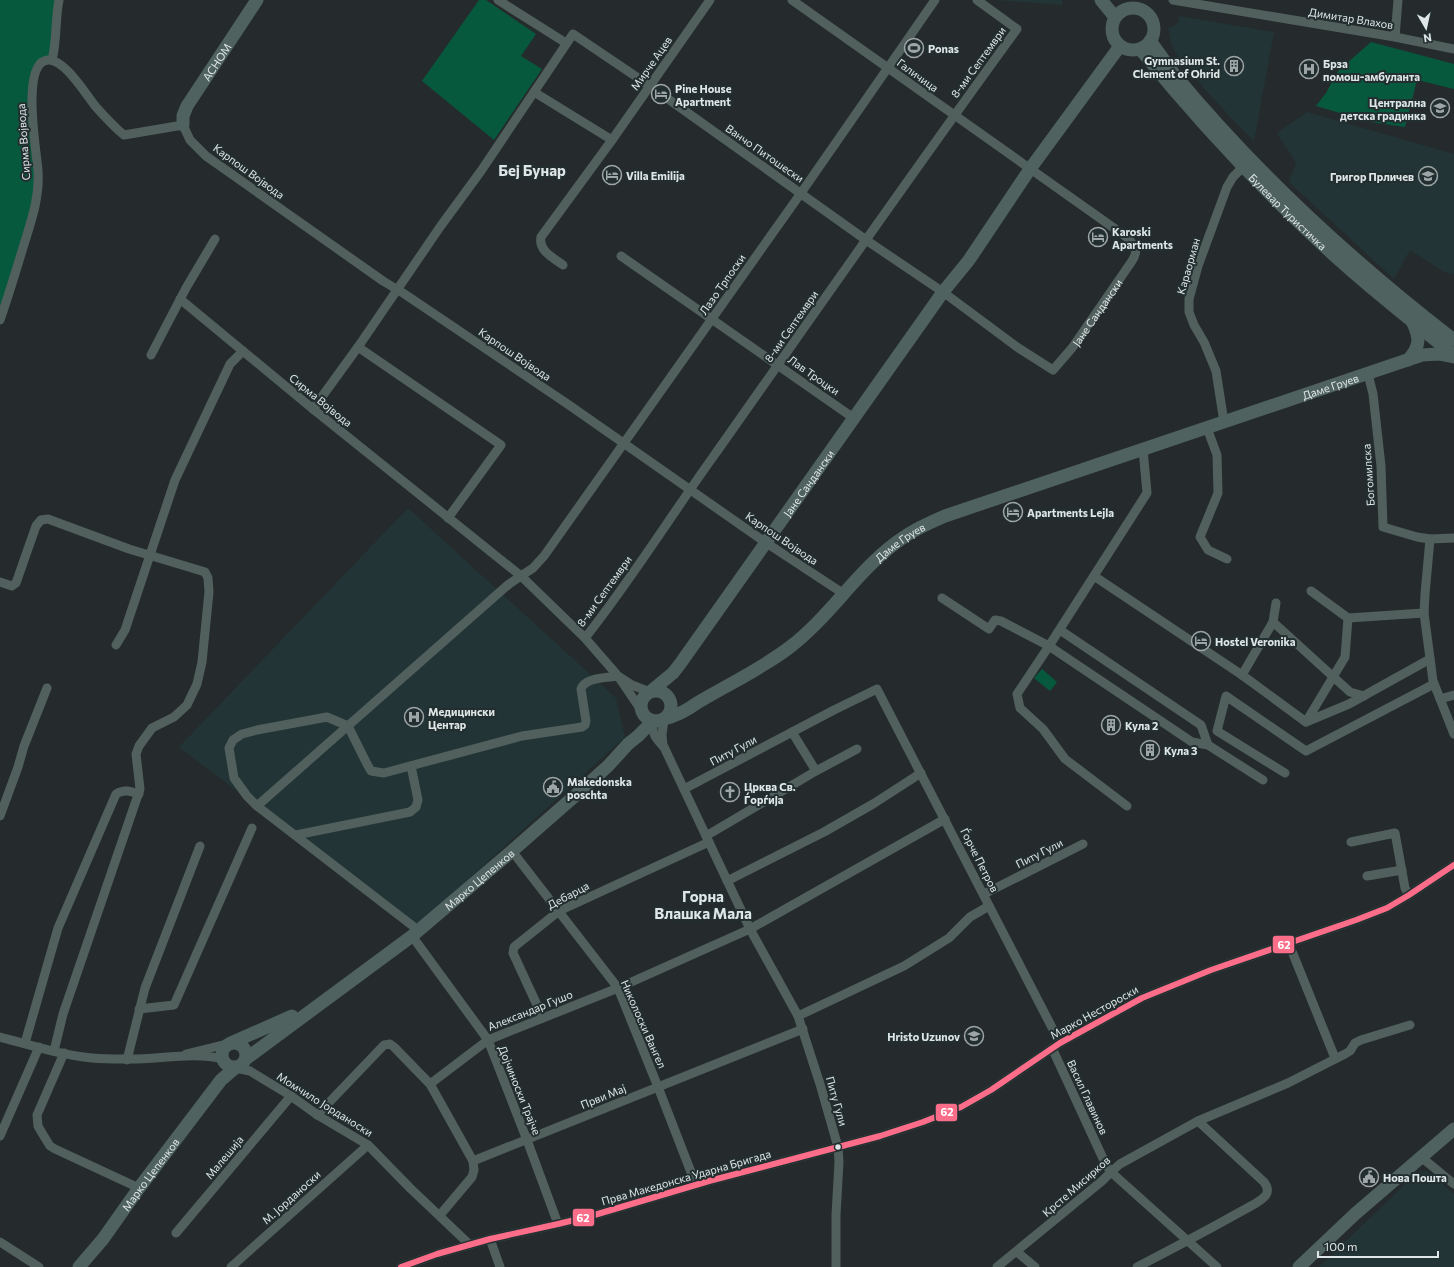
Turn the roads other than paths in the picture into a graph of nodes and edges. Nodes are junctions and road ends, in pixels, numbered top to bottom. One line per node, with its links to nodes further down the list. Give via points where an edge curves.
1 (59, 0): 19 (street)
2 (257, 0): 24 (street, АСНОМ, via 187,106)
3 (498, 0): 15 (street)
4 (710, 0): 21 (street, Мирче Ацев)
5 (792, 0): 20 (street, Галичица)
6 (934, 0): 20 (street, Лазо Трпоски)
7 (977, 0): 23 (street, 8-ми Септември, via 1017,29)
8 (1101, 0): 13 (street)
9 (1173, 0): 14 (street, Димитар Влахов)
10 (1398, 0): 14 (street)
11 (1122, 4): 12 (street, via 1140,8); 13 (street)
12 (1148, 5): 16 (street, via 1154,28 1153,36)
13 (1115, 17): 17 (street, via 1111,30 1113,38)
14 (1394, 37): 18 (street, Димитар Влахов)
15 (566, 43): 21 (street, Ванчо Питошески, via 573,34); 22 (street)
16 (1145, 45): 17 (street, via 1134,50); 26 (street, Булевар Туристичка, via 1190,108); 39 (street, Булевар Туристичка, via 1284,193 1356,260)
17 (1120, 46): 27 (street, Јане Сандански)
18 (1454, 49)
19 (52, 60): 24 (street, via 68,71 106,119 124,135); 37 (street, Сирма Војвода, via 40,63 35,72 32,107 38,186 34,214)
20 (889, 69): 23 (street, Галичица); 28 (street, Лазо Трпоски)
21 (650, 86): 25 (street, Мирче Ацев); 28 (street, Ванчо Питошески)
22 (534, 92): 25 (street); 33 (street)
23 (954, 115): 27 (street, Галичица); 30 (street, 8-ми Септември)
24 (183, 125): 33 (street, Карпош Војвода, via 190,140 206,156)
25 (612, 140): 32 (street, Мирче Ацев, via 541,237 542,248)
26 (1243, 167): 38 (street, Булевар Туристичка, via 1346,266); 49 (street, Караорман, via 1227,187 1198,266 1189,312 1216,372)
27 (1030, 169): 34 (street, Јане Сандански, via 969,260); 34 (street, Јане Сандански, via 1128,238 1136,249 1136,255 1072,348 1053,370)
28 (802, 193): 30 (street, Ванчо Питошески); 36 (street, Лазо Трпоски)
29 (215, 239): 35 (street)
30 (866, 240): 34 (street, Ванчо Питошески); 45 (street, 8-ми Септември)
31 (621, 256): 36 (street, Лав Троцки)
32 (564, 265)
33 (396, 289): 40 (street); 51 (street, Карпош Војвода)
34 (943, 292): 48 (street, Јане Сандански)
35 (180, 300): 41 (street, Сирма Војвода); 42 (street)
36 (712, 319): 45 (street, Лав Троцки); 51 (street, Лазо Трпоски)
37 (0, 320)
38 (1412, 321): 43 (street, Булевар Туристичка); 44 (street, via 1418,334 1418,341 1414,353)
39 (1451, 336)
40 (358, 347): 47 (street); 54 (street, via 501,445)
41 (242, 351): 47 (street, Сирма Војвода); 58 (street, via 230,364 175,480)
42 (151, 355)
43 (1454, 356): 44 (street, Даме Груев, via 1422,355)
44 (1408, 360): 46 (street, Даме Груев)
45 (778, 365): 48 (street, Лав Троцки); 53 (street, 8-ми Септември)
46 (1368, 374): 49 (street, Даме Груев); 56 (street, Богомилска, via 1373,394 1381,466 1383,527)
47 (313, 409): 54 (street, Сирма Војвода)
48 (855, 419): 57 (street, Јане Сандански)
49 (1224, 422): 50 (street, Даме Груев)
50 (1207, 428): 52 (street, Даме Груев); 59 (street, via 1217,454 1218,493 1200,537 1208,550)
51 (624, 444): 53 (street, Карпош Војвода); 60 (street, Лазо Трпоски, via 544,556)
52 (1143, 449): 61 (street, via 1147,494); 64 (street, Даме Груев, via 945,516 924,526 886,551)
53 (690, 489): 57 (street, Карпош Војвода); 71 (street, 8-ми Септември)
54 (448, 518): 60 (street, Сирма Војвода)
55 (1454, 538): 56 (street, Богомилска)
56 (1430, 539): 67 (street)
57 (765, 542): 64 (street, Карпош Војвода); 75 (street, Јане Сандански)
58 (150, 555): 62 (street, via 48,519 40,520 16,583 12,586); 72 (street, via 125,630); 107 (street, via 205,572 209,592 202,662 197,684 187,705 174,717 152,728 138,746 136,754)
59 (1227, 558)
60 (521, 576): 71 (street, Сирма Војвода); 93 (street, Лазо Трпоски)
61 (1094, 576): 70 (street); 76 (street)
62 (0, 582)
63 (1311, 591): 68 (street)
64 (844, 594): 88 (street, Даме Груев, via 791,647)
65 (942, 598): 73 (street, via 989,629 995,620 1001,621)
66 (1276, 603): 69 (street)
67 (1424, 613): 68 (street); 74 (street)
68 (1348, 618): 78 (street, via 1345,657)
69 (1273, 622): 76 (street); 78 (street)
70 (1060, 630): 73 (street); 98 (street, via 1201,725)
71 (585, 638): 77 (street, Сирма Војвода)
72 (116, 645)
73 (1049, 646): 98 (street, via 1192,742); 109 (street, via 1017,694 1020,708 1042,729 1065,759)
74 (1430, 659): 79 (street); 85 (street)
75 (673, 673): 82 (street, Јане Сандански); 86 (street, Јане Сандански)
76 (1242, 675): 92 (street)
77 (618, 676): 82 (street); 90 (street); 101 (street, via 586,681 582,685 586,721 582,727 522,736)
78 (1333, 677): 83 (street); 92 (street)
79 (1434, 684): 87 (street); 104 (street, via 1306,750 1226,696 1217,731)
80 (47, 688): 110 (street)
81 (877, 689): 94 (street, Питу Гули); 103 (street, Ѓорче Петров)
82 (650, 692): 86 (street, via 660,691); 90 (street, via 643,697)
83 (1350, 692): 85 (street); 89 (street)
84 (1454, 695): 87 (street)
85 (1364, 696): 89 (street)
86 (669, 697): 88 (street, via 685,704); 91 (street, via 671,712)
87 (1440, 699): 95 (street)
88 (697, 703): 91 (street, Даме Груев, via 677,715)
89 (1349, 704): 92 (street)
90 (641, 710): 91 (street, via 645,717); 96 (street)
91 (658, 720): 96 (street, Марко Цепенков); 97 (street, via 652,728); 99 (street)
92 (1306, 722)
93 (348, 726): 101 (street, via 372,771 384,773); 108 (street, Лазо Трпоски); 108 (street, Дојчиноски Трајче, via 327,717 257,730 242,734 233,740 229,748 234,778)
94 (792, 732): 102 (street); 106 (street, Питу Гули)
95 (1454, 734)
96 (633, 740): 97 (street); 118 (street, Марко Цепенков, via 608,766)
97 (657, 740): 99 (street)
98 (1208, 745): 105 (street)
99 (664, 747): 106 (street, Питу Гули)
100 (857, 750): 102 (street)
101 (412, 766): 113 (street, via 418,800 416,807 410,812)
102 (816, 771): 114 (street)
103 (921, 773): 111 (street, Ѓорче Петров); 122 (street, via 824,832)
104 (1284, 773)
105 (1263, 780)
106 (684, 789): 114 (street, Питу Гули)
107 (139, 794): 140 (street, via 121,791 116,794 58,928); 143 (street, via 63,1014)
108 (258, 806): 113 (street, Дојчиноски Трајче)
109 (1127, 806)
110 (0, 816)
111 (945, 818): 123 (street, Ѓорче Петров); 127 (street)
112 (252, 828): 132 (street, via 174,1005)
113 (296, 835): 128 (street, Дојчиноски Трајче)
114 (707, 839): 122 (street, Питу Гули); 126 (street, Дебарца)
115 (1350, 842): 120 (street, via 1395,833)
116 (1083, 844): 123 (street, Питу Гули)
117 (200, 846): 132 (street)
118 (512, 851): 126 (street, Николоски Вангел); 128 (street, Марко Цепенков)
119 (1454, 865): 124 (street, Марко Нестороски)
120 (1402, 870): 121 (street); 124 (street)
121 (1366, 876)
122 (727, 881): 127 (street, Питу Гули)
123 (984, 894): 125 (street, Ѓорче Петров)
124 (1409, 895): 129 (street, Марко Нестороски, via 1386,908)
125 (989, 906): 133 (street, via 970,917 949,938 904,966); 141 (street, Ѓорче Петров)
126 (559, 912): 130 (street, Николоски Вангел); 134 (street, Дебарца, via 522,939 514,947 513,953)
127 (750, 929): 130 (street, Александар Гушо); 133 (street, Питу Гули)
128 (415, 933): 131 (street, Марко Цепенков); 138 (street, Дојчиноски Трајче)
129 (1289, 944): 141 (street, Марко Нестороски, via 1211,970 1142,998); 146 (street)
130 (618, 988): 134 (street, Александар Гушо); 150 (street, Николоски Вангел)
131 (320, 1002): 139 (street); 148 (street)
132 (139, 1009): 147 (street)
133 (798, 1016): 136 (street, Питу Гули)
134 (543, 1018): 138 (street, Александар Гушо)
135 (1410, 1025): 146 (street, Крсте Мисирков, via 1355,1042 1350,1051)
136 (803, 1029): 150 (street, Први Мај); 158 (street, Питу Гули)
137 (0, 1037): 140 (street)
138 (488, 1040): 149 (street, Александар Гушо); 156 (street, Дојчиноски Трајче)
139 (231, 1043): 145 (street); 148 (street, via 222,1051); 148 (street, via 243,1046 247,1053)
140 (25, 1044): 142 (street)
141 (1056, 1045): 158 (street, Марко Нестороски, via 991,1090 961,1107 923,1122); 161 (street, Васил Главинов)
142 (39, 1047): 143 (street); 155 (street)
143 (54, 1051): 144 (street)
144 (64, 1053): 147 (street); 164 (street, via 37,1115 38,1126 50,1146)
145 (177, 1057): 147 (street); 148 (street, via 209,1056)
146 (1335, 1058): 153 (street, Крсте Мисирков, via 1288,1082)
147 (127, 1060)
148 (237, 1063): 151 (street, Момчило Јорданоски); 164 (street, Марко Цепенков, via 224,1071 221,1080)
149 (430, 1084): 152 (street, via 394,1047 390,1044 384,1045); 160 (street)
150 (658, 1087): 156 (street, Први Мај); 163 (street, Николоски Вангел)
151 (291, 1096): 152 (street, Момчило Јорданоски); 167 (street, Малешија)
152 (317, 1115): 157 (street, Момчило Јорданоски)
153 (1198, 1121): 161 (street, Крсте Мисирков); 169 (street, via 1264,1182 1268,1191 1266,1196 1258,1201)
154 (1454, 1129): 159 (street)
155 (0, 1136)
156 (527, 1140): 160 (street, Први Мај); 166 (street, Дојчиноски Трајче)
157 (368, 1145): 165 (street, Момчило Јорданоски); 175 (street, М. Јорданоски)
158 (838, 1148): 163 (street, Прва Македонска Ударна Бригада); 178 (street, Питу Гули)
159 (1422, 1157): 162 (street); 183 (street, via 1355,1214)
160 (473, 1161): 165 (street, via 472,1177)
161 (1110, 1172): 169 (street, Васил Главинов); 172 (street, Крсте Мисирков)
162 (1454, 1184)
163 (696, 1185): 166 (street, Прва Македонска Ударна Бригада)
164 (139, 1188): 173 (street, Марко Цепенков)
165 (440, 1215): 171 (street, Момчило Јорданоски)
166 (558, 1224): 168 (street, Прва Македонска Ударна Бригада)
167 (176, 1233)
168 (490, 1239): 171 (street, Прва Македонска Ударна Бригада); 177 (street)
169 (1187, 1241): 181 (street); 182 (street, Васил Главинов)
170 (0, 1242): 174 (street)
171 (470, 1245): 176 (street, Прва Македонска Ударна Бригада)
172 (1017, 1252): 179 (street, Крсте Мисирков); 180 (street)
173 (84, 1266)
174 (39, 1267)
175 (231, 1267)
176 (401, 1267)
177 (500, 1267)
178 (836, 1267)
179 (998, 1267)
180 (1036, 1267)
181 (1137, 1267)
182 (1217, 1267)
183 (1299, 1267)

